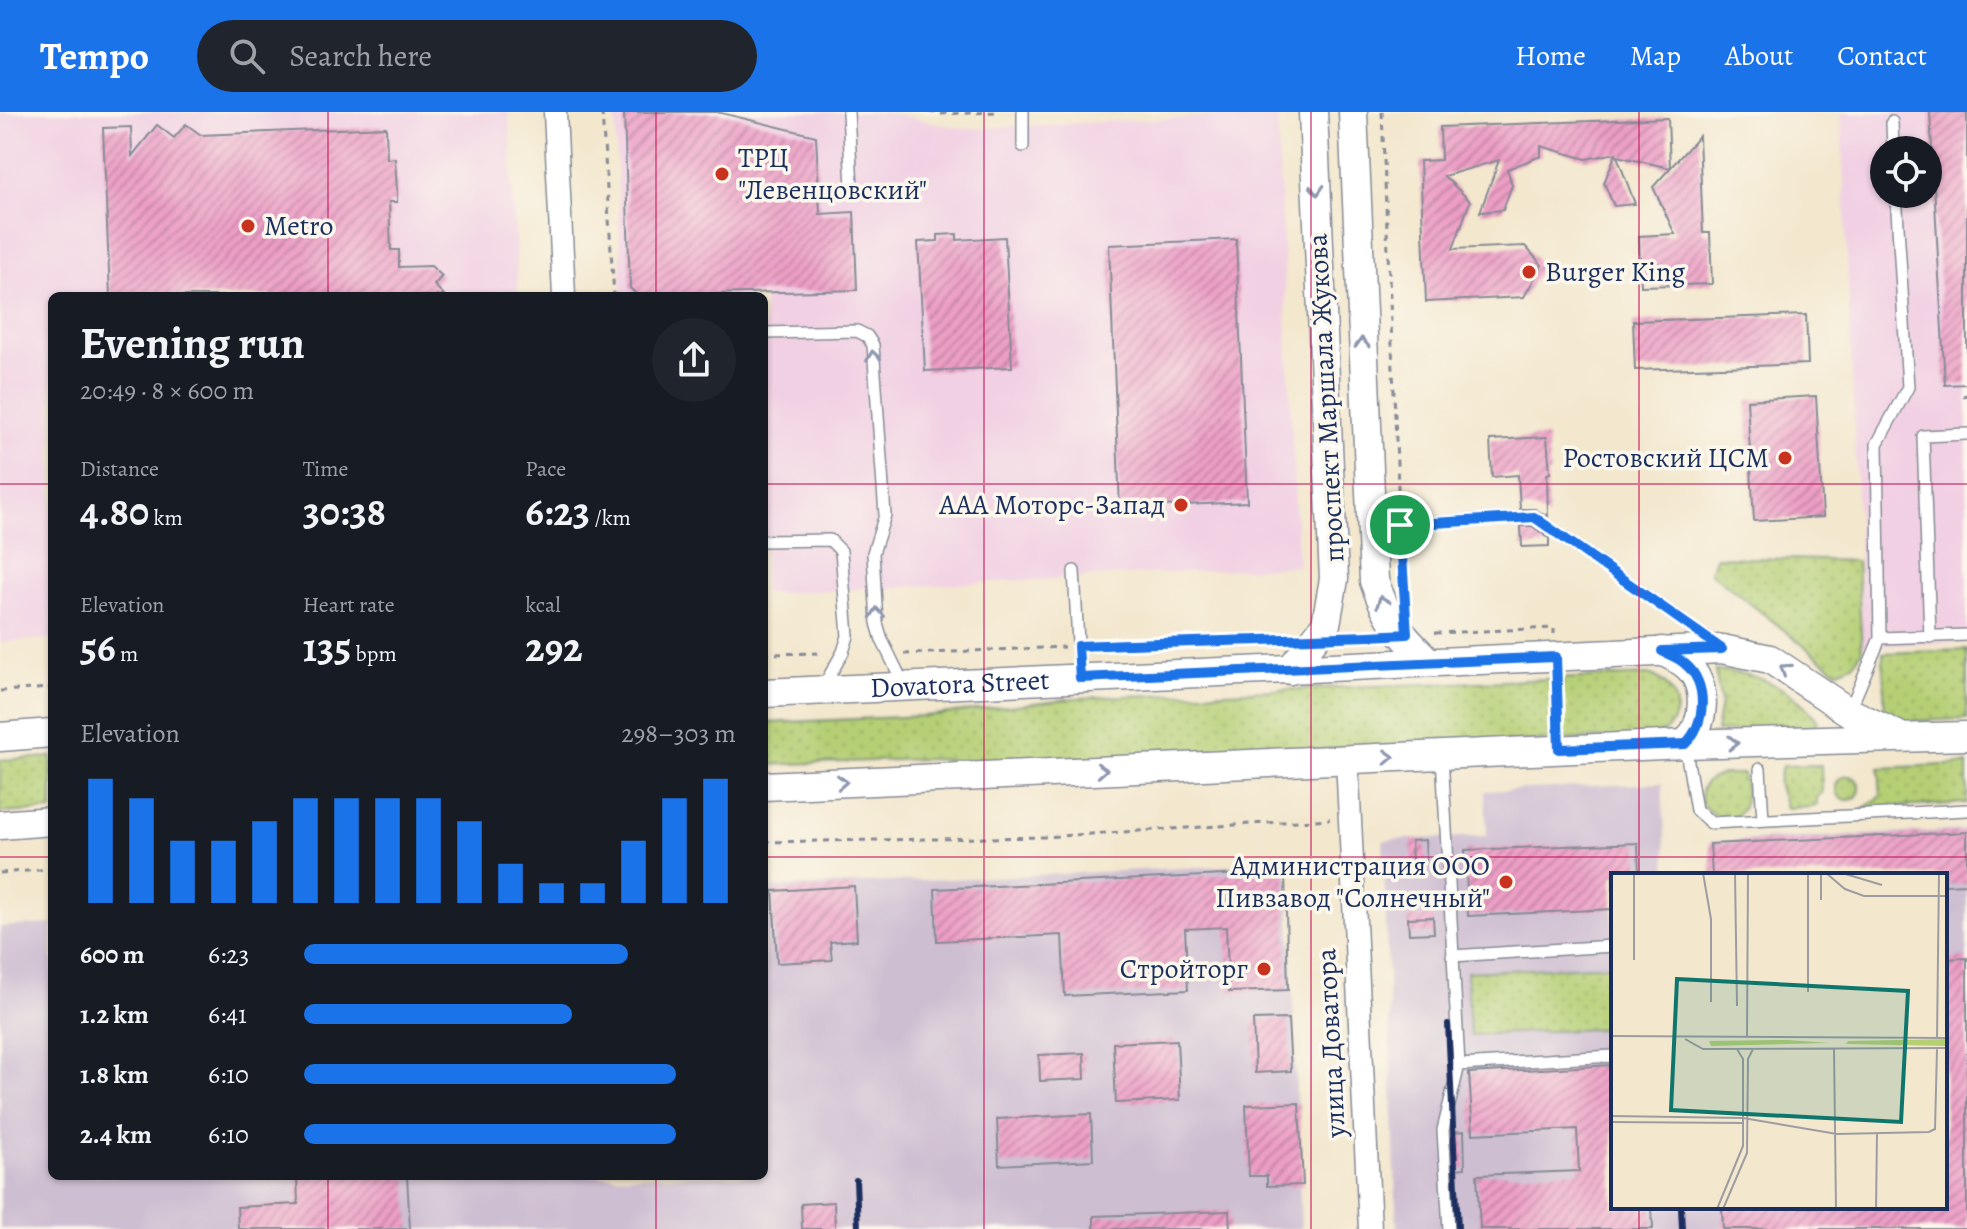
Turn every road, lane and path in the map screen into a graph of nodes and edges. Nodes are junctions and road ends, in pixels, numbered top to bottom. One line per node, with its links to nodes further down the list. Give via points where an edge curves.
1 (555, 112): 15 (street)
2 (602, 112): 16 (path)
3 (848, 112): 13 (lane)
4 (929, 112): 5 (path)
5 (1000, 112)
6 (1023, 112): 12 (lane)
7 (1313, 112): 28 (street, проспект Маршала Жукова, one-way to 28, via 1334,579 1326,624)
8 (1353, 112): 20 (street, проспект Маршала Жукова, one-way to 8)
9 (1382, 112): 19 (path)
10 (1892, 122): 11 (lane)
11 (1892, 136)
12 (1023, 146)
13 (852, 188)
14 (1897, 208): 27 (lane, via 1908,387 1877,444)
15 (564, 292)
16 (614, 292)
17 (768, 333): 34 (lane, one-way to 17, via 877,623 873,553 885,515 873,345 857,331)
18 (1967, 434): 26 (lane, via 1923,436)
19 (1400, 525): 20 (lane); 23 (path); 30 (lane, via 1534,517)
20 (1369, 526): 24 (street, проспект Маршала Жукова, one-way to 20, via 1374,581)
21 (768, 541): 32 (lane, via 830,540 841,551 848,636)
22 (1074, 571): 29 (lane)
23 (1405, 603)
24 (1400, 634): 28 (path); 35 (path, via 1554,628); 36 (street, проспект Маршала Жукова)
25 (1967, 635): 26 (lane)
26 (1930, 637): 27 (lane)
27 (1880, 638): 44 (lane)
28 (1316, 639): 29 (path); 37 (street, проспект Маршала Жукова)
29 (1078, 646): 34 (path); 38 (lane)
30 (1722, 649): 31 (street, Dovatora Street); 44 (street, Dovatora Street, one-way to 30, via 1770,659)
31 (1662, 651): 35 (street, Dovatora Street); 49 (street, via 1687,665 1699,689 1701,722)
32 (843, 652): 33 (path); 41 (lane)
33 (768, 654)
34 (890, 655): 39 (lane)
35 (1556, 657): 36 (street, Dovatora Street); 50 (path)
36 (1429, 662): 37 (street, Dovatora Street)
37 (1290, 670): 38 (street, Dovatora Street)
38 (1080, 678): 39 (street, Dovatora Street)
39 (904, 685): 41 (street, Dovatora Street)
40 (48, 688): 42 (path)
41 (822, 690): 43 (street, Dovatora Street)
42 (0, 691)
43 (768, 693)
44 (1849, 712): 48 (street, Dovatora Street)
45 (48, 733): 47 (street)
46 (1967, 736): 48 (street, Dovatora Street)
47 (0, 737)
48 (1901, 738): 49 (street, Dovatora Street, one-way to 48)
49 (1685, 744): 50 (street, Dovatora Street); 57 (lane, via 1696,810 1711,823)
50 (1559, 749): 51 (street, Dovatora Street)
51 (1442, 755): 52 (street, Dovatora Street, one-way to 51); 64 (lane)
52 (1347, 759): 54 (street, Dovatora Street, one-way to 52); 56 (street, улица Доватора)
53 (1760, 769): 57 (lane)
54 (768, 786)
55 (1967, 810): 57 (lane)
56 (1350, 817): 60 (path, via 1044,837); 67 (street, улица Доватора)
57 (1763, 820)
58 (48, 821): 59 (street)
59 (0, 825)
60 (768, 842)
61 (48, 869): 62 (path)
62 (0, 873)
63 (1611, 946): 64 (lane)
64 (1452, 956): 66 (lane)
65 (1611, 1056): 66 (lane)
66 (1459, 1065): 68 (lane, via 1443,1130)
67 (1370, 1229)
68 (1449, 1229)

